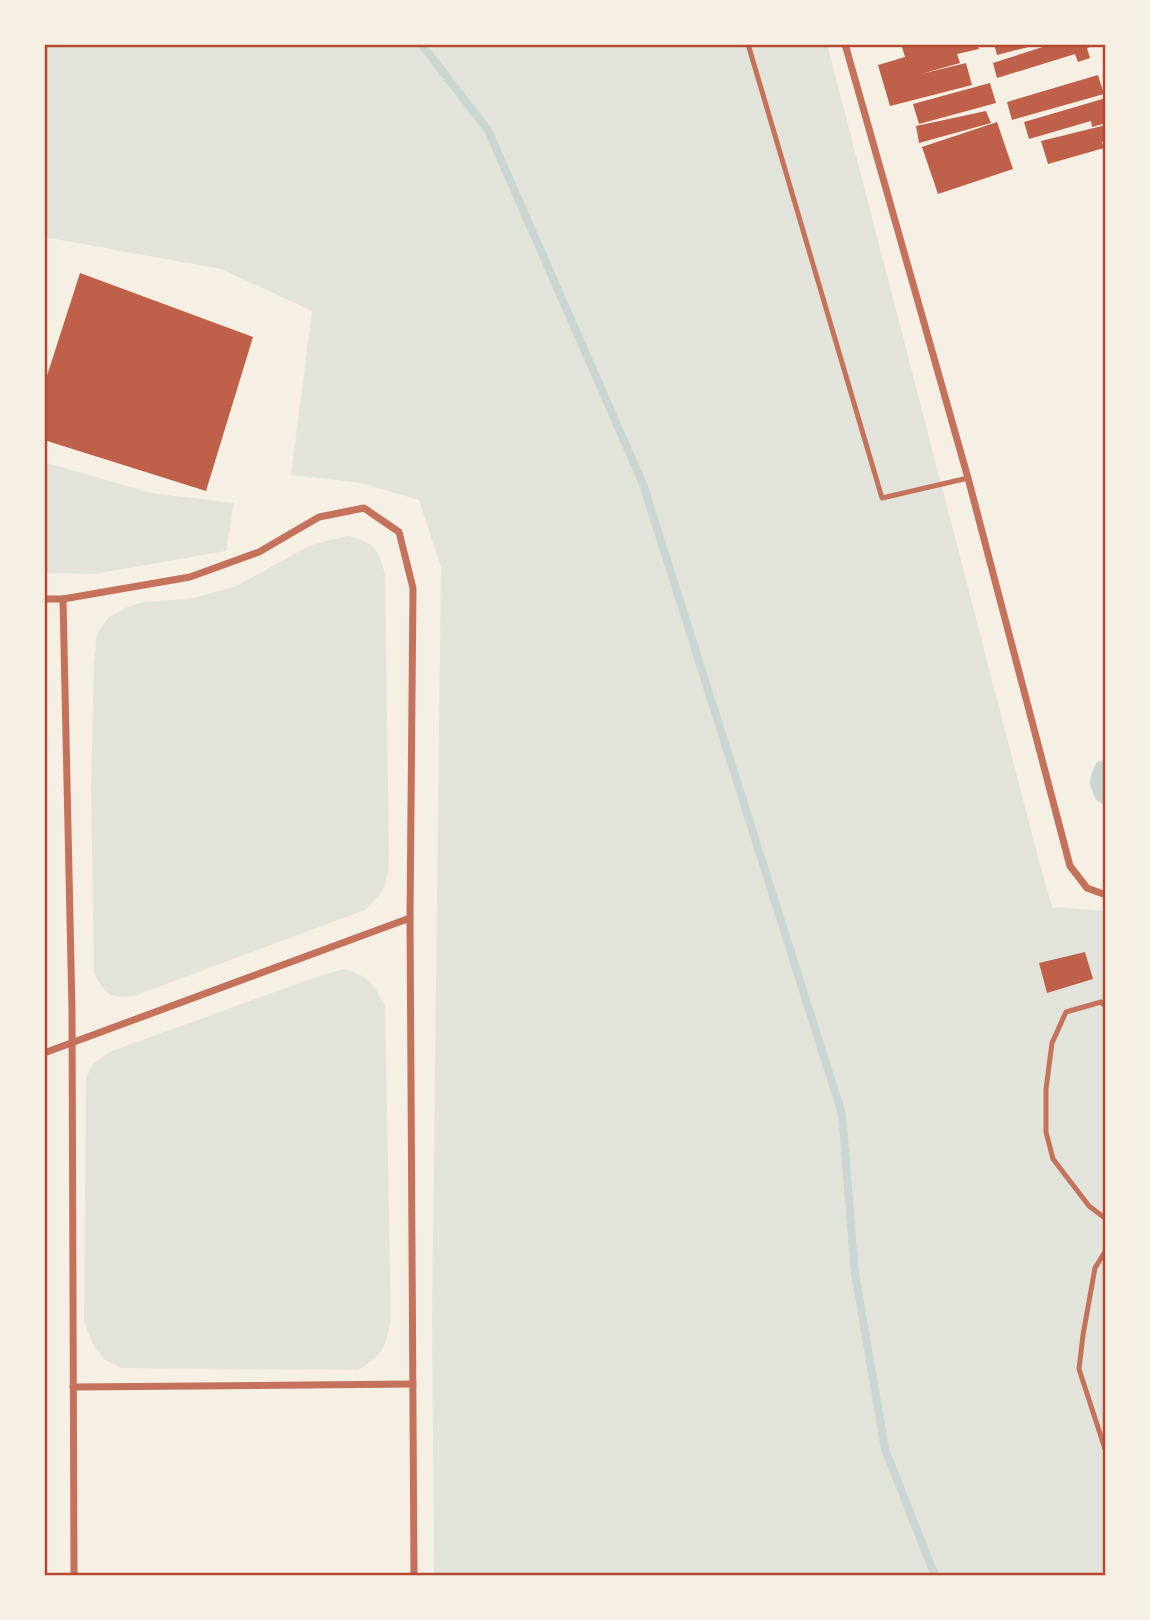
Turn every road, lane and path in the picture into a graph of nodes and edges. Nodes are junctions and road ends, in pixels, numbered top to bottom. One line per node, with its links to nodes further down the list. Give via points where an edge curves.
1 (748, 44): 3 (lane, via 882,498)
2 (845, 44): 3 (street)
3 (968, 478): 6 (street, via 1070,866 1087,888)
4 (44, 599): 5 (street)
5 (64, 599): 7 (street, via 190,577 258,552 319,517 364,508 398,532 413,588); 9 (street)
6 (1106, 895)
7 (410, 918): 9 (street); 13 (street)
8 (1106, 1007): 11 (lane, via 1101,1002 1066,1012 1052,1043 1045,1089 1046,1132 1053,1159 1089,1206)
9 (72, 1043): 10 (street); 14 (street)
10 (44, 1053)
11 (1106, 1219)
12 (1106, 1250): 15 (lane, via 1095,1268 1079,1369)
13 (413, 1384): 14 (street); 17 (street)
14 (73, 1387): 16 (street)
15 (1106, 1452)
16 (74, 1576)
17 (414, 1576)

